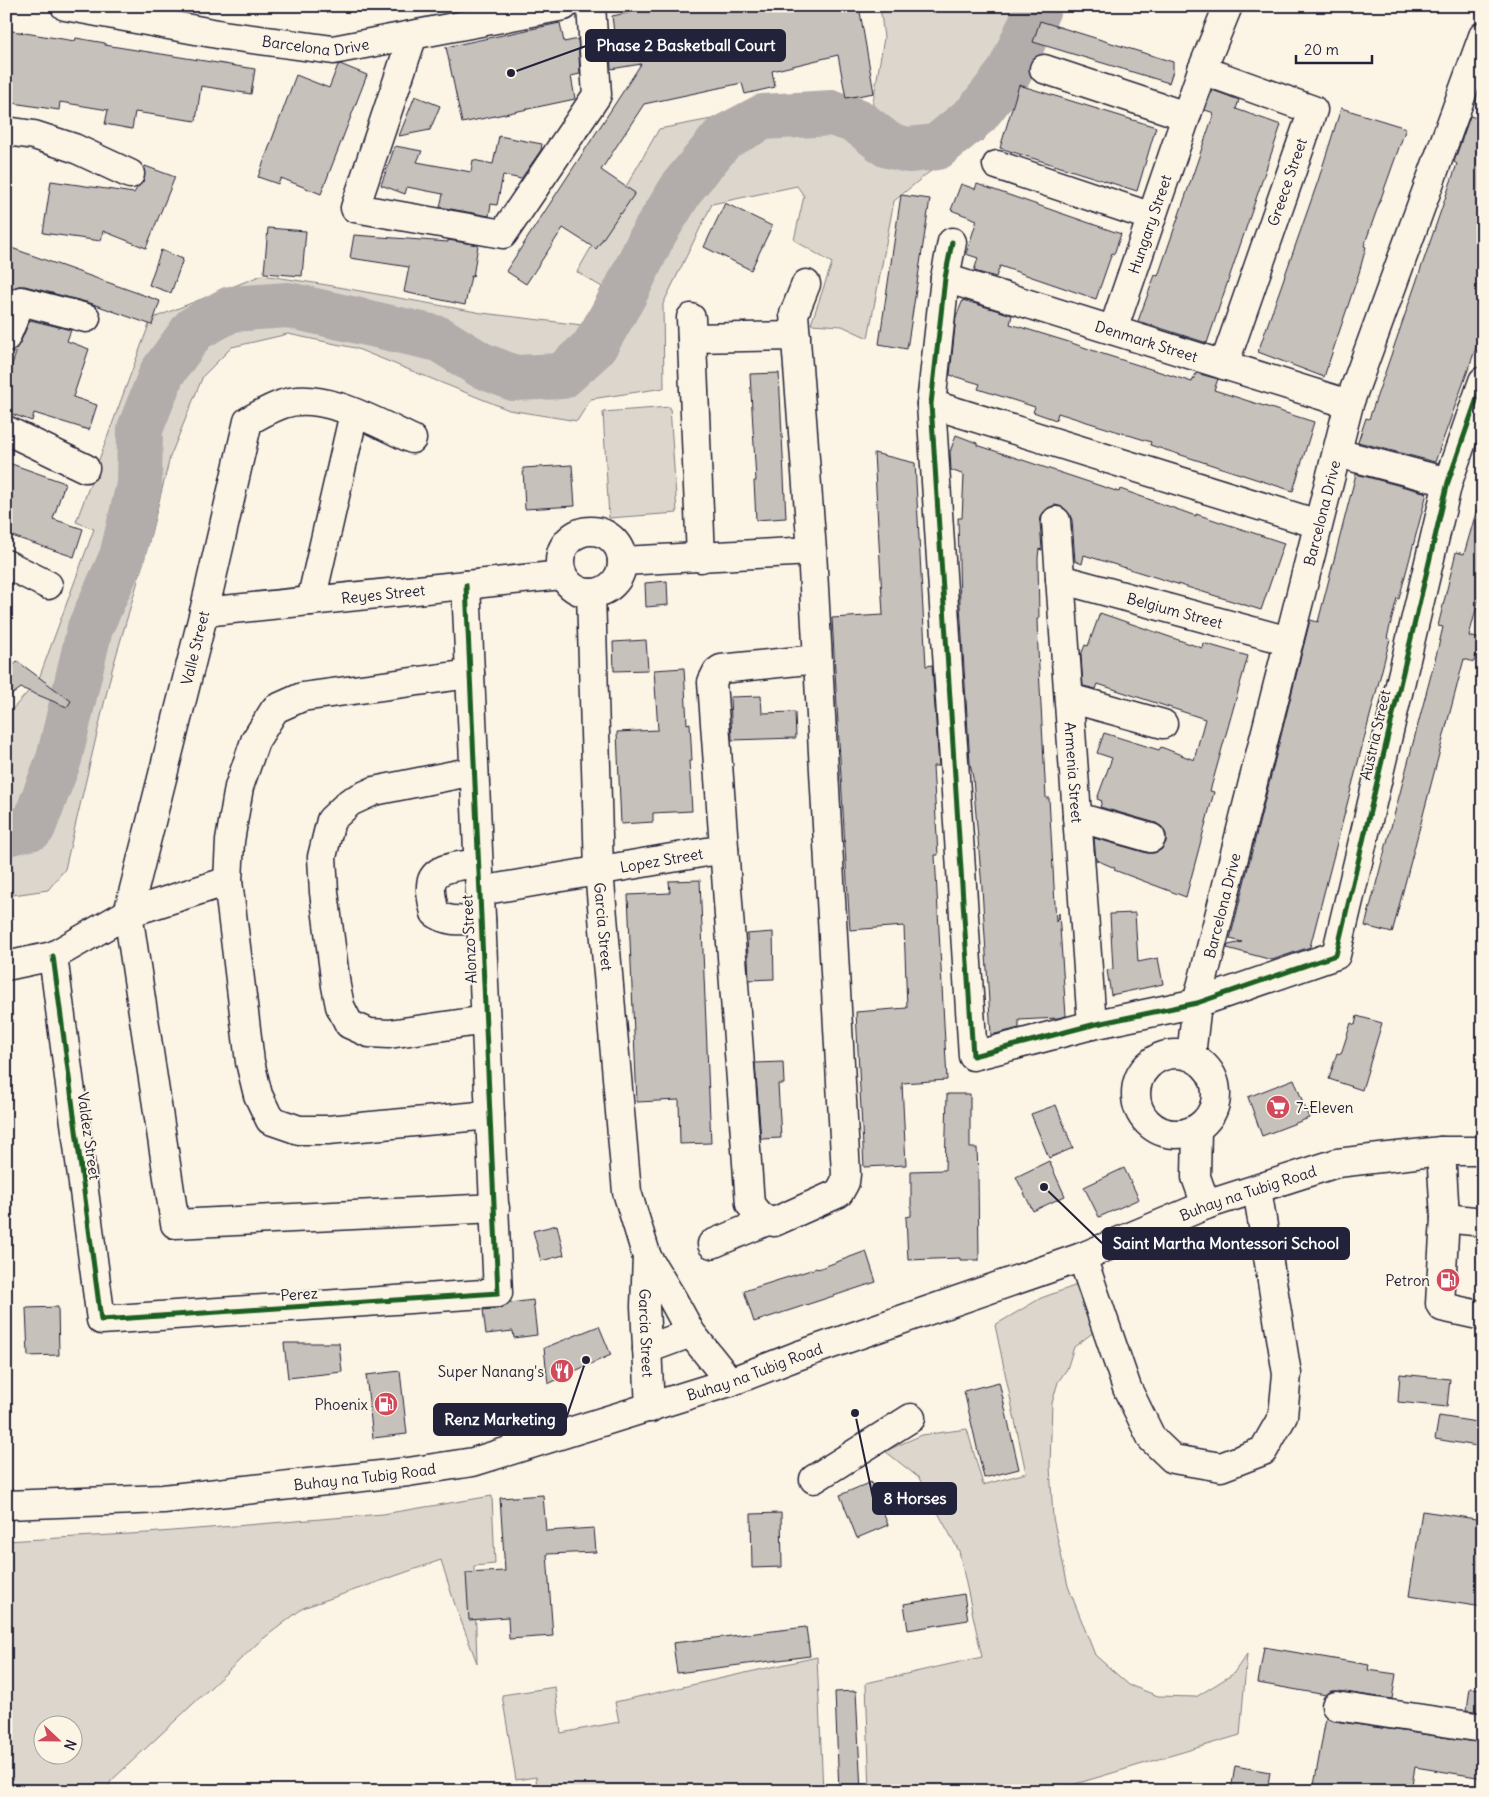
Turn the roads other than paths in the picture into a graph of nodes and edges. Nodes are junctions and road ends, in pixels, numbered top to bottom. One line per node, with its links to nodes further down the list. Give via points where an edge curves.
1 (65, 6): 5 (street, Barcelona Drive, via 223,35 333,50)
2 (564, 6): 5 (street, Barcelona Drive)
3 (591, 6): 5 (street, via 597,95 503,234 355,208)
4 (1228, 6): 8 (street, Hungary Street)
5 (413, 35)
6 (1483, 36): 24 (street, Barcelona Drive)
7 (1044, 69): 9 (street)
8 (1202, 70): 9 (street, Hungary Street); 21 (street, Greece Street, via 1312,110)
9 (1186, 116): 13 (street, Hungary Street)
10 (6, 131): 12 (street, via 34,135 74,148)
11 (997, 165): 13 (street)
12 (130, 174)
13 (1152, 217): 18 (street, Hungary Street)
14 (952, 242): 15 (street)
15 (945, 278): 18 (street, Denmark Street); 23 (street)
16 (806, 284): 19 (street, via 794,314)
17 (86, 318): 20 (street, via 21,301)
18 (1113, 330): 21 (street, Denmark Street)
19 (796, 336): 33 (street); 34 (street, via 692,328)
20 (6, 337)
21 (1224, 365): 24 (street, Denmark Street)
22 (1483, 381): 30 (street, Austria Street)
23 (931, 404): 32 (street); 63 (street, via 973,1056)
24 (1349, 404): 28 (street, Barcelona Drive)
25 (354, 413): 27 (street, Valle Street); 42 (street); 43 (street, Valle Street, via 304,400 284,403 248,421)
26 (6, 430): 29 (street)
27 (412, 439)
28 (1336, 453): 30 (street); 32 (street, Barcelona Drive)
29 (85, 468)
30 (1448, 482): 61 (street, Austria Street, via 1336,955)
31 (1056, 521): 38 (street, Armenia Street)
32 (1318, 524): 44 (street, Barcelona Drive)
33 (812, 551): 34 (street); 45 (street)
34 (701, 558): 35 (street)
35 (622, 562): 37 (street, via 612,539 590,530 578,533 561,550); 41 (street, via 616,580 609,587)
36 (6, 564): 39 (street)
37 (562, 574): 40 (street, Reyes Street); 41 (street, via 574,588)
38 (1060, 579): 44 (street, Belgium Street); 47 (street, Armenia Street)
39 (48, 585)
40 (466, 585): 42 (street, Reyes Street); 46 (street, Alonzo Street)
41 (591, 593): 54 (street, Garcia Street)
42 (310, 601): 43 (street, Reyes Street)
43 (204, 612): 57 (street, Valle Street)
44 (1289, 641): 61 (street, Barcelona Drive)
45 (817, 659): 52 (street, via 721,669 713,677); 73 (street, via 845,1182 836,1196 774,1222)
46 (470, 674): 49 (street, Alonzo Street); 55 (street, via 302,697 275,709 255,742 239,787 230,841)
47 (1069, 698): 48 (street); 50 (street, Armenia Street)
48 (1163, 724)
49 (474, 771): 53 (street, Alonzo Street); 62 (street, via 374,791 350,802 331,820 322,857 336,986 340,1006 350,1024 369,1033 389,1034)
50 (1078, 817): 51 (street); 63 (street, Armenia Street)
51 (1151, 838)
52 (724, 849): 54 (street, Lopez Street); 73 (street, via 750,1204)
53 (478, 863): 56 (street, Alonzo Street); 58 (street, via 440,870 430,885 435,913 442,919)
54 (599, 871): 56 (street, Lopez Street); 77 (street, Garcia Street, via 627,1192)
55 (228, 881): 57 (street); 65 (street, via 250,1062 258,1095 270,1120 298,1130 328,1130)
56 (480, 891): 58 (street, Alonzo Street)
57 (128, 913): 59 (street); 71 (street, via 175,1224)
58 (481, 920): 62 (street, Alonzo Street)
59 (53, 956): 60 (street); 80 (street, Valdez Street)
60 (6, 966)
61 (1197, 1003): 63 (street); 64 (street, Barcelona Drive)
62 (486, 1020): 65 (street, Alonzo Street)
63 (1092, 1025)
64 (1191, 1056): 66 (street, via 1207,1067 1217,1093 1215,1107 1208,1120); 66 (street, via 1165,1055 1152,1062 1143,1072 1136,1097 1147,1122 1158,1130 1184,1134)
65 (490, 1115): 71 (street, Alonzo Street)
66 (1197, 1129): 70 (street, via 1196,1177)
67 (1441, 1151): 68 (street, Buhay na Tubig Road); 69 (street, Buhay na Tubig Road, via 1337,1163); 72 (street)
68 (1483, 1151)
69 (1257, 1189): 70 (street, Buhay na Tubig Road); 76 (street, via 1287,1374 1283,1416 1263,1451 1221,1467 1173,1460 1152,1439 1128,1388)
70 (1206, 1205): 76 (street, Buhay na Tubig Road)
71 (495, 1208): 78 (street, Alonzo Street)
72 (1445, 1218): 74 (street); 79 (street, via 1440,1304)
73 (767, 1221): 75 (street)
74 (1483, 1222)
75 (712, 1244)
76 (1082, 1257): 83 (street, Buhay na Tubig Road)
77 (647, 1258): 81 (street, Garcia Street); 82 (street, Garcia Street, via 644,1306)
78 (498, 1293): 80 (street, Perez)
79 (1483, 1316)
80 (101, 1320)
81 (691, 1333): 82 (street); 83 (street, Garcia Street)
82 (647, 1349): 84 (street, Garcia Street)
83 (730, 1382): 84 (street, Buhay na Tubig Road)
84 (650, 1408): 87 (street, Buhay na Tubig Road, via 473,1462 408,1472 163,1499)
85 (911, 1418): 86 (street)
86 (814, 1479)
87 (6, 1505)
88 (1336, 1706): 89 (street)
89 (1483, 1728)

